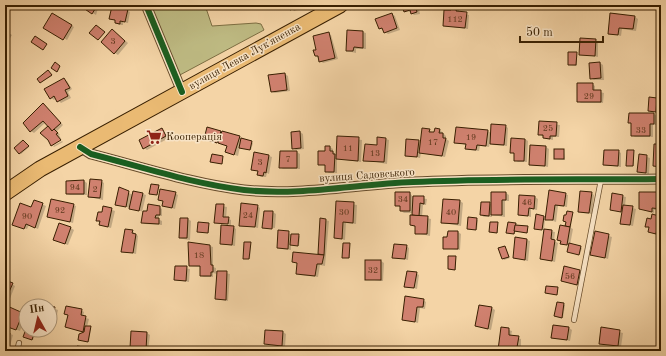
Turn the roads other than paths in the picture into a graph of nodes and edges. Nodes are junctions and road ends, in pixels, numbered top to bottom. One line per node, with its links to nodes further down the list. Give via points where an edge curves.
1 (146, 5): 3 (street)
2 (340, 5): 3 (main road, вулиця Левка Лукʼяненка)
3 (182, 92): 4 (main road, вулиця Левка Лукʼяненка)
4 (80, 146): 6 (street, вулиця Садовського, via 92,154 187,179 251,190 287,191 413,182); 7 (main road, вулиця Левка Лукʼяненка, via 40,169)
5 (661, 179): 6 (street, вулиця Садовського)
6 (601, 180): 8 (lane)
7 (5, 194)
8 (574, 320)
9 (19, 342): 10 (lane)
10 (17, 351)

